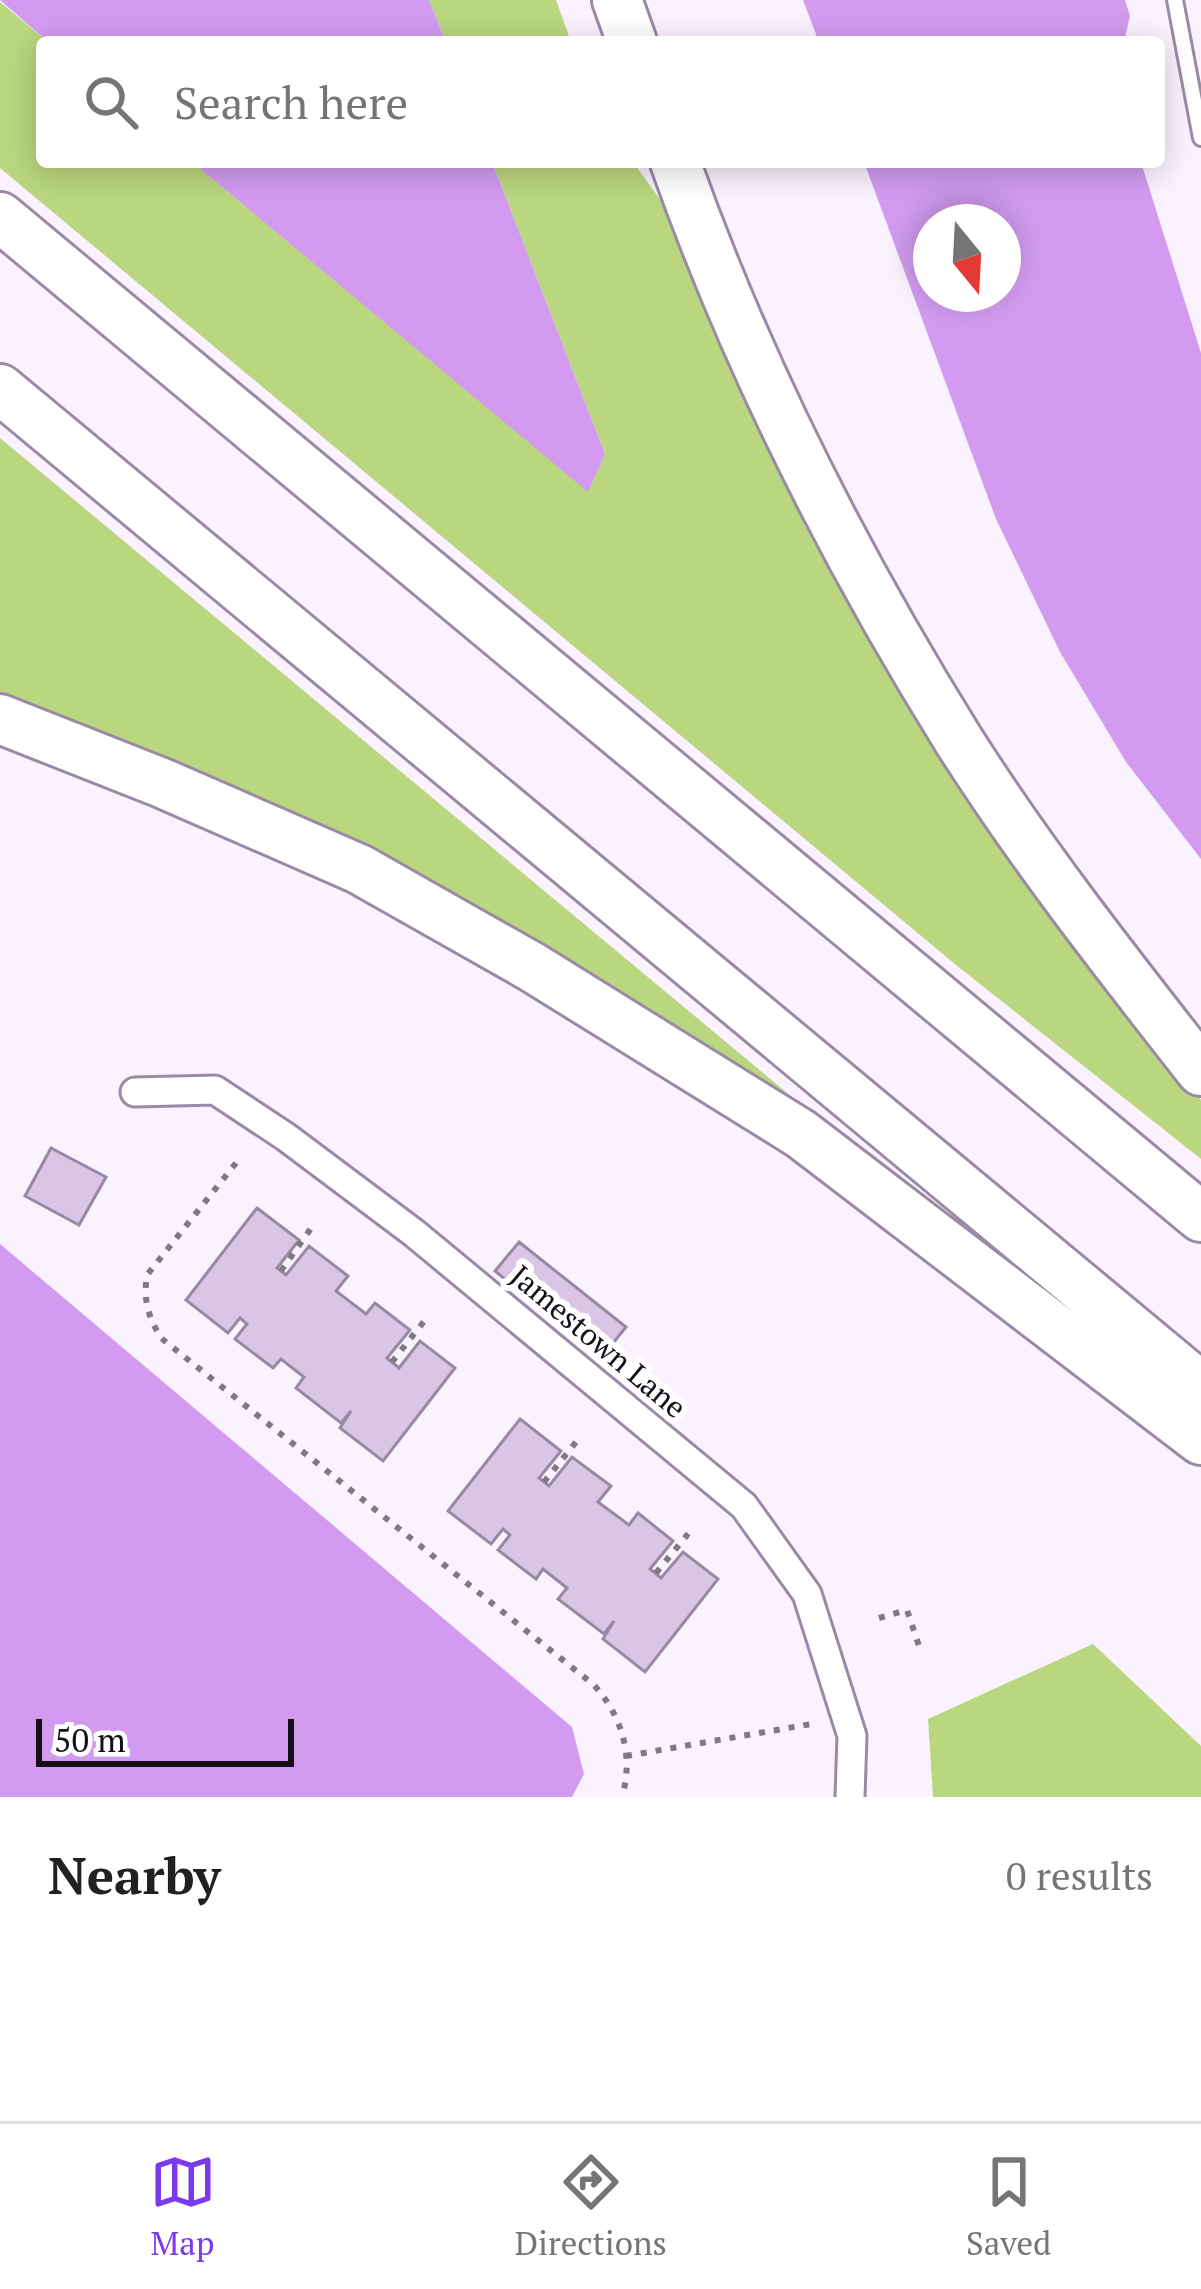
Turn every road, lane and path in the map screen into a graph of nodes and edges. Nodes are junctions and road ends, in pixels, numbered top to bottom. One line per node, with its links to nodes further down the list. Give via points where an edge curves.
1 (617, 0): 3 (highway)
2 (1175, 0): 4 (lane)
3 (630, 36)
4 (1201, 138)
5 (677, 168): 9 (highway, via 756,367 847,548 960,742)
6 (0, 217): 12 (highway)
7 (0, 389): 17 (highway)
8 (0, 719): 19 (highway, via 359,868 532,967 801,1134)
9 (1201, 1071)
10 (135, 1092): 28 (street, Jamestown Lane, via 215,1090 286,1138 745,1506 806,1594 852,1736)
11 (236, 1162): 26 (path, via 147,1275 149,1318 161,1337 577,1670 611,1703)
12 (1201, 1217)
13 (314, 1224): 14 (path)
14 (281, 1271)
15 (429, 1315): 16 (path)
16 (392, 1362)
17 (1201, 1388)
18 (580, 1437): 20 (path)
19 (1201, 1440)
20 (544, 1482)
21 (692, 1529): 22 (path)
22 (656, 1573)
23 (880, 1618): 24 (path, via 907,1610)
24 (919, 1646)
25 (833, 1720): 26 (path)
26 (626, 1756): 27 (path)
27 (622, 1797)
28 (850, 1797)

